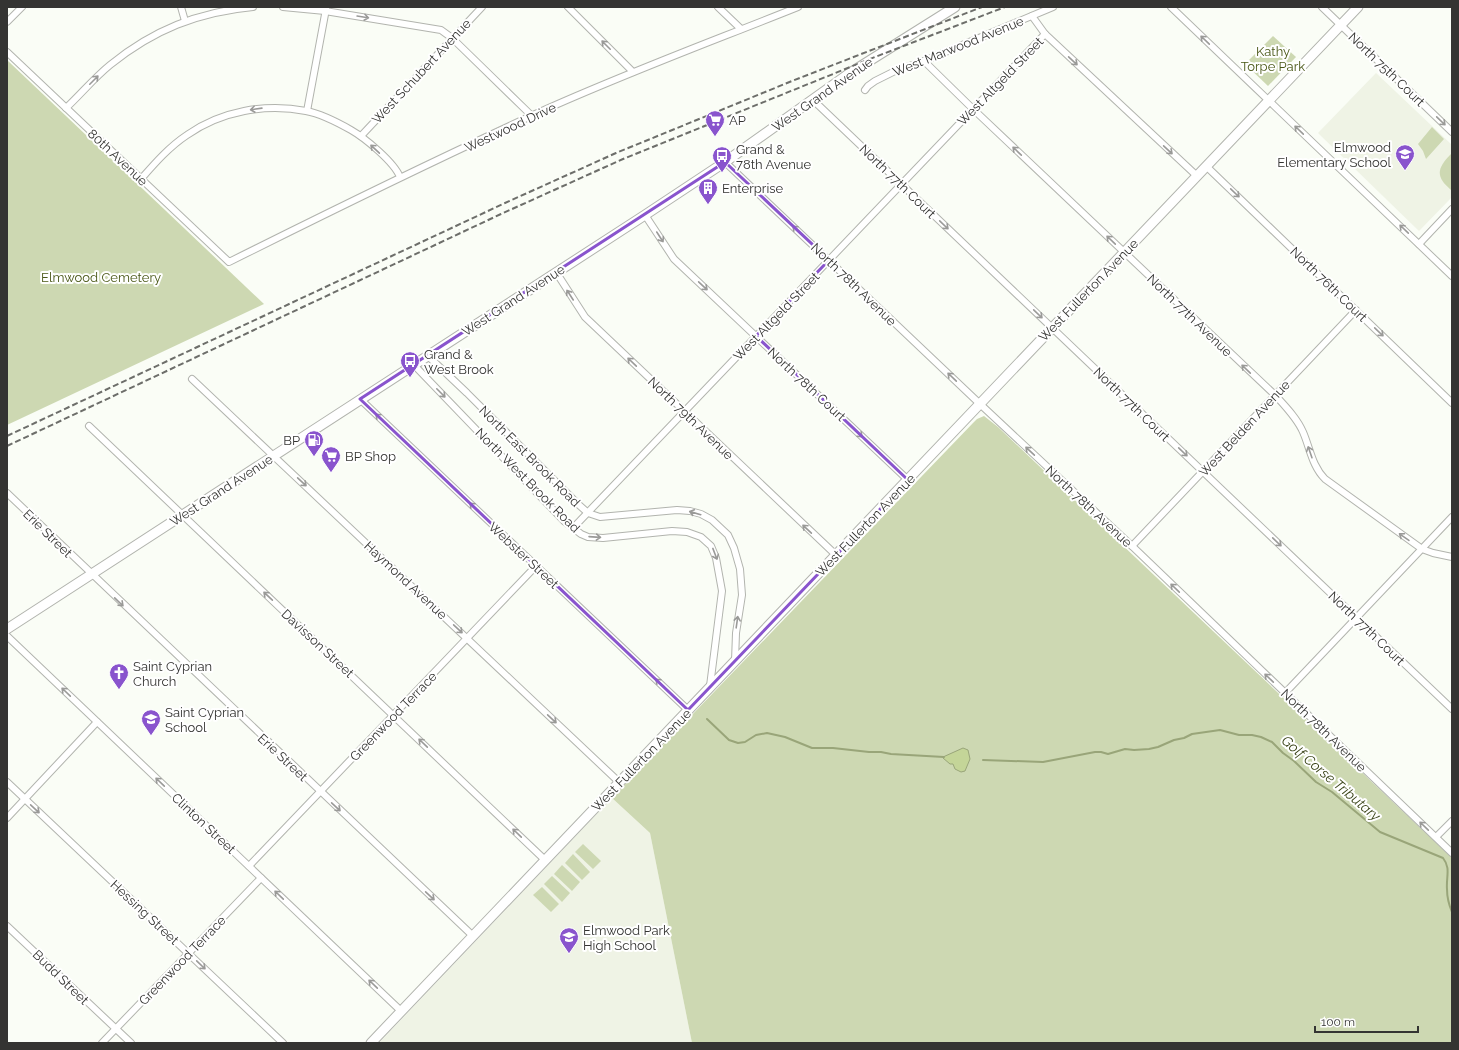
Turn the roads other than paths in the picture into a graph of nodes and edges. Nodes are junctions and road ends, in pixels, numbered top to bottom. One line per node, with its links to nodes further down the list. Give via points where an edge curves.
1 (22, 7): 17 (street)
2 (180, 7): 16 (street)
3 (253, 7): 16 (street, via 228,10)
4 (283, 7): 14 (street)
5 (482, 7): 21 (street, West Schubert Avenue)
6 (568, 7): 24 (street, one-way to 6)
7 (718, 7): 19 (street)
8 (798, 7): 19 (street, Westwood Drive)
9 (955, 7): 26 (street, West Grand Avenue, via 875,57)
10 (1053, 7): 15 (street, West Marwood Avenue)
11 (1171, 7): 27 (street, one-way to 11)
12 (1322, 7): 18 (street, North 75th Court)
13 (1358, 7): 18 (street, West Fullerton Avenue)
14 (326, 9): 21 (street, one-way to 21, via 441,30); 30 (street)
15 (1032, 16): 20 (street); 23 (street, West Marwood Avenue)
16 (185, 21): 28 (street, one-way to 16, via 129,51)
17 (7, 22)
18 (1341, 25): 27 (street, West Fullerton Avenue); 32 (street, North 75th Court, one-way to 32)
19 (741, 29): 24 (street, Westwood Drive)
20 (1045, 34): 29 (street, West Altgeld Street); 36 (street, one-way to 36)
21 (452, 38): 31 (street); 33 (street, West Schubert Avenue)
22 (7, 52): 28 (street, 80th Avenue)
23 (924, 61): 25 (street, West Marwood Avenue, via 895,71 875,81); 29 (street, North 77th Avenue)
24 (634, 72): 31 (street, Westwood Drive)
25 (865, 90)
26 (813, 100): 34 (street, West Grand Avenue); 39 (street, North 77th Court)
27 (1269, 101): 35 (street, West Fullerton Avenue); 42 (street, one-way to 27)
28 (66, 108): 38 (street, 80th Avenue)
29 (973, 109): 39 (street, West Altgeld Street); 43 (street, North 77th Avenue, one-way to 29)
30 (307, 111): 33 (street, via 334,120); 38 (street, one-way to 38, via 266,108 245,111 200,126 179,140)
31 (532, 116): 37 (street, Westwood Drive)
32 (1452, 132)
33 (361, 136): 37 (street, one-way to 33, via 397,170)
34 (725, 162): 41 (street, West Grand Avenue); 44 (street, North 78th Avenue, one-way to 34)
35 (1206, 166): 36 (street, West Fullerton Avenue); 48 (street, North 76th Court, one-way to 48)
36 (1197, 176): 43 (street, West Fullerton Avenue)
37 (400, 177): 45 (street, Westwood Drive)
38 (141, 179): 45 (street, 80th Avenue)
39 (902, 184): 44 (street, West Altgeld Street); 49 (street, North 77th Court, one-way to 49)
40 (1452, 209): 42 (street)
41 (645, 214): 46 (street, West Grand Avenue); 50 (street, North 78th Court, one-way to 50, via 674,259)
42 (1419, 244): 47 (street)
43 (1124, 253): 49 (street, West Fullerton Avenue); 54 (street, North 77th Avenue, one-way to 43)
44 (829, 260): 50 (street, West Altgeld Street); 57 (street, North 78th Avenue, one-way to 44)
45 (229, 262)
46 (556, 272): 51 (street, West Grand Avenue); 58 (street, North 79th Avenue, one-way to 46, via 585,318)
47 (1452, 276)
48 (1356, 310): 54 (street, West Belden Avenue); 56 (street, North 76th Court, one-way to 56)
49 (1052, 328): 57 (street, West Fullerton Avenue); 61 (street, North 77th Court, one-way to 61)
50 (756, 336): 58 (street, West Altgeld Street); 62 (street, North 78th Court, one-way to 62)
51 (428, 356): 52 (street, West Grand Avenue); 64 (street, North East Brook Road)
52 (414, 365): 55 (street, West Grand Avenue); 67 (street, North West Brook Road, one-way to 67)
53 (192, 379): 60 (street, Haymond Avenue)
54 (1274, 395): 61 (street, West Belden Avenue); 69 (street, North 77th Avenue, one-way to 54, via 1324,480 1309,452 1303,430)
55 (360, 400): 60 (street, West Grand Avenue); 72 (street, Webster Street, one-way to 55)
56 (1452, 403)
57 (980, 404): 62 (street, West Fullerton Avenue); 68 (street, North 78th Avenue, one-way to 57)
58 (684, 412): 64 (street, West Altgeld Street); 70 (street, North 79th Avenue, one-way to 58)
59 (89, 426): 65 (street, Davisson Street)
60 (274, 456): 65 (street, West Grand Avenue); 77 (street, Haymond Avenue, one-way to 77)
61 (1203, 472): 68 (street, West Belden Avenue); 74 (street, North 77th Court, one-way to 74)
62 (908, 480): 70 (street, West Fullerton Avenue)
63 (7, 494): 73 (street, Erie Street)
64 (588, 513): 67 (street, West Altgeld Street); 78 (street, North East Brook Road, one-way to 64, via 742,594 734,548 728,535 712,520 690,511 600,517)
65 (183, 515): 73 (street, West Grand Avenue); 83 (street, Davisson Street, one-way to 65)
66 (1452, 517): 69 (street)
67 (573, 528): 79 (street, North West Brook Road, one-way to 79, via 588,537 603,538 672,531 687,532 711,546 716,558 722,592)
68 (1132, 546): 80 (street, North 78th Avenue, one-way to 68)
69 (1422, 549): 71 (street, North 77th Avenue); 74 (street)
70 (836, 555): 78 (street, West Fullerton Avenue)
71 (1452, 557)
72 (536, 566): 77 (street, Greenwood Terrace); 82 (street, Webster Street, one-way to 72)
73 (91, 575): 75 (street, West Grand Avenue); 87 (street, Erie Street, one-way to 87)
74 (1356, 618): 80 (street); 81 (street, North 77th Court)
75 (7, 629)
76 (7, 636): 84 (street, Clinton Street, one-way to 76)
77 (467, 638): 83 (street, Greenwood Terrace); 86 (street, Haymond Avenue, one-way to 86)
78 (735, 661): 79 (street, West Fullerton Avenue)
79 (710, 687): 82 (street, West Fullerton Avenue)
80 (1285, 693): 91 (street, North 78th Avenue, one-way to 80)
81 (1452, 709)
82 (688, 710): 86 (street, West Fullerton Avenue)
83 (394, 715): 87 (street, Greenwood Terrace); 93 (street, Davisson Street, one-way to 83)
84 (97, 722): 88 (street); 94 (street, Clinton Street, one-way to 84)
85 (7, 782): 88 (street, Hessing Street)
86 (619, 782): 93 (street, West Fullerton Avenue)
87 (320, 792): 94 (street, Greenwood Terrace); 97 (street, Erie Street, one-way to 97)
88 (25, 799): 89 (street); 98 (street, Hessing Street, one-way to 98)
89 (7, 818)
90 (1452, 821): 91 (street)
91 (1436, 837): 92 (street, North 78th Avenue)
92 (1452, 853)
93 (545, 860): 97 (street, West Fullerton Avenue)
94 (250, 866): 95 (street, Clinton Street)
95 (261, 878): 98 (street, Greenwood Terrace); 99 (street, Clinton Street, one-way to 95)
96 (7, 926): 100 (street, Budd Street)
97 (473, 936): 99 (street, West Fullerton Avenue)
98 (189, 953): 100 (street, Greenwood Terrace); 103 (street, Hessing Street, one-way to 103)
99 (401, 1011): 104 (street, West Fullerton Avenue)
100 (116, 1029): 101 (street, Greenwood Terrace); 102 (street, Budd Street)
101 (102, 1043)
102 (130, 1043)
103 (283, 1043)
104 (371, 1043)

